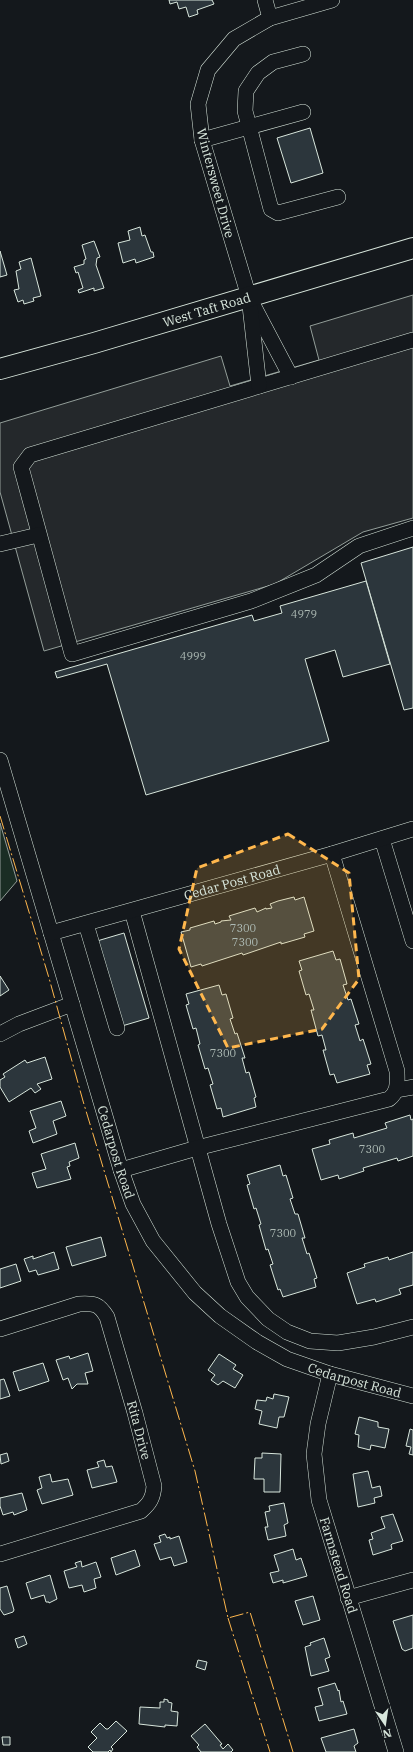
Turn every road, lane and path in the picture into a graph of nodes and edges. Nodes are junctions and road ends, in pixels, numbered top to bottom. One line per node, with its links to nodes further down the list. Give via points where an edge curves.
1 (265, 0): 3 (street)
2 (332, 0): 3 (street, Wintersweet Drive)
3 (270, 18): 7 (street, Wintersweet Drive, via 234,39 208,70 198,104)
4 (303, 54): 6 (street, via 273,62 258,73 246,91 244,111)
5 (303, 112): 6 (street)
6 (249, 127): 7 (street); 8 (street, via 271,208 278,213)
7 (202, 140): 10 (street, Wintersweet Drive)
8 (338, 197)
9 (413, 248): 10 (main road, West Taft Road)
10 (249, 297): 12 (main road, West Taft Road); 13 (street); 14 (street)
11 (413, 340): 13 (street)
12 (0, 370)
13 (291, 377): 14 (street)
14 (260, 386): 16 (street, via 30,455 21,467)
15 (413, 528): 16 (street, via 360,546 316,575 251,601 72,654)
16 (38, 535): 17 (street)
17 (0, 544)
18 (0, 760): 24 (street, Cedarpost Road)
19 (413, 829): 20 (street, Cedar Post Road)
20 (382, 839): 21 (street, Cedar Post Road); 25 (street)
21 (332, 854): 22 (street, Cedar Post Road); 30 (street, via 397,1071)
22 (132, 911): 23 (street, Cedar Post Road); 31 (street)
23 (86, 924): 24 (street, Cedar Post Road); 27 (street)
24 (51, 933): 26 (street, Cedarpost Road)
25 (413, 941)
26 (72, 1004): 28 (street); 32 (street, Cedarpost Road)
27 (117, 1028)
28 (0, 1034)
29 (413, 1087): 30 (street)
30 (397, 1090): 31 (street, via 389,1099)
31 (197, 1148): 32 (street); 33 (street, via 238,1282 247,1297 268,1319 287,1332 310,1341 338,1343)
32 (121, 1170): 35 (street, Cedarpost Road, via 134,1204 153,1241 195,1293 220,1316 257,1342 287,1359)
33 (413, 1327)
34 (0, 1329): 37 (street, Rita Drive, via 79,1304 92,1303 101,1308 110,1324 154,1486 149,1504 141,1511)
35 (330, 1374): 36 (street, Cedarpost Road); 39 (street, Farmstead Road, via 314,1454 319,1500)
36 (413, 1396)
37 (0, 1554)
38 (413, 1580): 39 (street)
39 (348, 1598): 40 (street, Farmstead Road)
40 (396, 1752)

